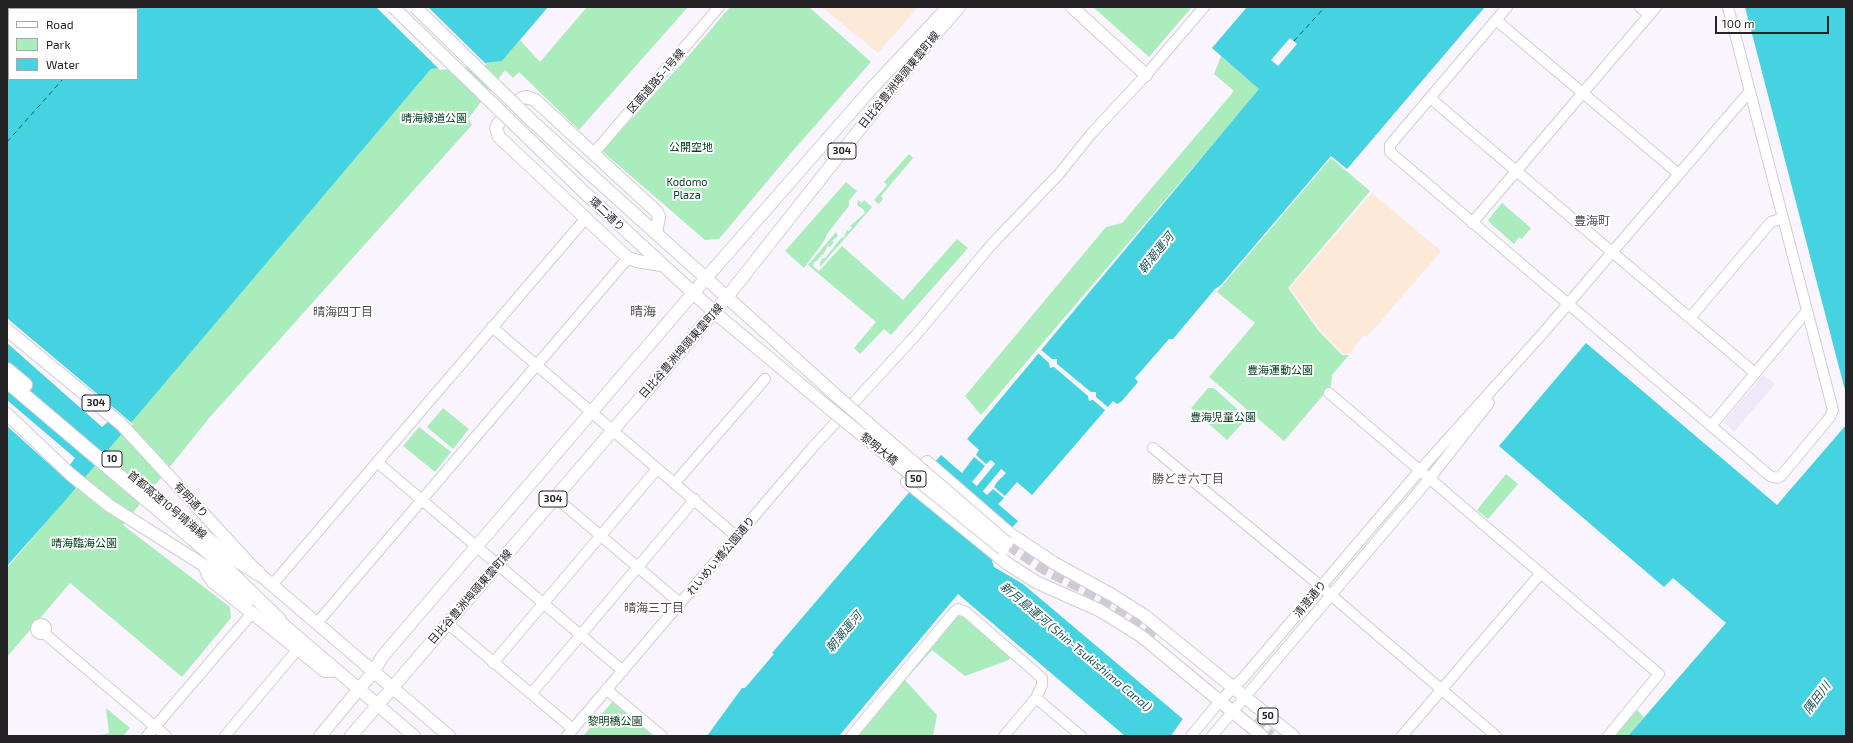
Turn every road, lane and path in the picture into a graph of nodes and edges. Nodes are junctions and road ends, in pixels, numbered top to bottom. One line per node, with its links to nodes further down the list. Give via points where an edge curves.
1 (393, 7): 28 (main road, 環二通り, bridge)
2 (415, 7): 25 (main road, 環二通り, bridge, via 531,120)
3 (718, 7): 19 (street, 区画道路5-1号線)
4 (948, 7): 18 (main road, 日比谷豊洲埠頭東雲町線 / 304)
5 (959, 7): 16 (main road, 日比谷豊洲埠頭東雲町線 / 304)
6 (1072, 7): 13 (main road)
7 (1204, 7): 13 (street, れいめい橋公園通り)
8 (1507, 7): 12 (street)
9 (1640, 7): 11 (street)
10 (1728, 7): 14 (street)
11 (1652, 11): 15 (street)
12 (1496, 20): 15 (street); 17 (street)
13 (1146, 75): 61 (street, れいめい橋公園通り, via 1091,134 1041,194 992,244)
14 (1750, 91): 21 (street); 23 (street)
15 (1583, 93): 20 (street); 21 (street)
16 (885, 98): 18 (main road, via 874,92); 31 (main road, 日比谷豊洲埠頭東雲町線 / 304)
17 (1430, 98): 20 (street); 24 (street, via 1390,145 1389,150)
18 (846, 118): 29 (main road, 日比谷豊洲埠頭東雲町線 / 304)
19 (593, 154): 22 (main road, via 530,98 522,98 496,128 499,137); 25 (main road, via 657,212 659,217)
20 (1517, 170): 24 (street); 26 (street)
21 (1679, 174): 26 (street)
22 (586, 218): 27 (main road); 36 (street)
23 (1783, 218): 33 (street); 35 (street, via 1771,222)
24 (1472, 223): 32 (street)
25 (656, 233): 29 (main road, 環二通り)
26 (1613, 252): 32 (street); 35 (street)
27 (628, 258): 28 (main road); 39 (street)
28 (661, 265): 30 (main road, 環二通り)
29 (706, 278): 30 (main road, 日比谷豊洲埠頭東雲町線 / 304); 31 (main road, 環二通り / 50)
30 (694, 293): 34 (main road, 環二通り / 50); 47 (main road, 日比谷豊洲埠頭東雲町線 / 304)
31 (727, 297): 34 (main road, 日比谷豊洲埠頭東雲町線 / 304); 45 (main road, 環二通り / 50)
32 (1568, 304): 38 (street); 49 (street)
33 (1807, 311): 41 (street); 49 (street, via 1833,410 1781,476 1770,476)
34 (714, 312): 46 (main road, 環二通り / 50); 50 (main road, 日比谷豊洲埠頭東雲町線 / 304)
35 (1690, 318): 41 (street)
36 (492, 327): 39 (street); 52 (street)
37 (7, 330): 66 (main road, 有明通り / 304, via 121,424)
38 (1544, 332): 54 (street, 清澄通り); 56 (street, 清澄通り)
39 (537, 365): 47 (street); 58 (street)
40 (7, 370): 63 (highway, 首都高速10号晴海線 / 10)
41 (1755, 373): 49 (street)
42 (765, 379): 55 (street)
43 (7, 382): 63 (highway, 首都高速10号晴海線 / 10)
44 (1329, 393): 54 (street)
45 (840, 399): 46 (main road, 黎明大橋 / 50, bridge, via 1006,546); 74 (main road, 50, bridge, via 927,462 1026,546)
46 (830, 409): 78 (main road, 50, bridge, via 907,482 995,554 1036,582 1086,604)
47 (592, 412): 50 (street); 62 (main road, 日比谷豊洲埠頭東雲町線 / 304)
48 (7, 414): 63 (main road, via 70,474 110,506 139,526)
49 (1711, 426)
50 (613, 430): 53 (street); 57 (main road, 日比谷豊洲埠頭東雲町線 / 304)
51 (1153, 448): 69 (street)
52 (377, 462): 58 (street); 68 (street)
53 (657, 469): 59 (street); 60 (street)
54 (1420, 470): 56 (street); 69 (street, 清澄通り)
55 (679, 478)
56 (1430, 478): 67 (street); 70 (street, 清澄通り)
57 (555, 497): 60 (street); 64 (main road, 日比谷豊洲埠頭東雲町線 / 304)
58 (422, 500): 62 (street); 76 (street)
59 (695, 500): 61 (street); 65 (street)
60 (601, 536): 65 (street); 71 (street)
61 (737, 537): 72 (street, れいめい橋公園通り)
62 (478, 548): 64 (street); 84 (main road, 日比谷豊洲埠頭東雲町線 / 304, via 382,657)
63 (211, 556): 66 (highway, 10); 73 (main road, via 208,575 213,582); 75 (highway, 10)
64 (498, 564): 71 (street); 77 (main road, 日比谷豊洲埠頭東雲町線 / 304)
65 (637, 567): 72 (street); 80 (street)
66 (258, 573): 68 (main road, 有明通り / 304)
67 (1540, 573): 90 (street); 117 (street, via 1659,674)
68 (272, 585): 76 (main road, 有明通り / 304)
69 (1321, 586): 70 (street); 89 (street, 清澄通り)
70 (1331, 596): 90 (street); 92 (street, 清澄通り)
71 (543, 603): 80 (street); 82 (street)
72 (680, 603): 85 (street, れいめい橋公園通り)
73 (253, 612): 81 (main road); 98 (street)
74 (1145, 616): 78 (main road, via 1136,620); 89 (main road, 50)
75 (279, 620): 83 (main road)
76 (317, 623): 84 (main road, 有明通り / 304)
77 (447, 623): 82 (street); 86 (main road, 日比谷豊洲埠頭東雲町線 / 304)
78 (1133, 631): 94 (main road, 50)
79 (44, 633): 98 (street)
80 (580, 634): 85 (street); 91 (street)
81 (297, 650): 83 (main road, via 325,671); 103 (street)
82 (493, 663): 91 (street)
83 (338, 671): 87 (main road)
84 (374, 671): 86 (main road, 304); 87 (main road, 304)
85 (622, 671): 88 (street, れいめい橋公園通り)
86 (393, 687): 95 (main road, 304); 107 (main road, 304)
87 (358, 689): 95 (main road); 104 (main road, 304)
88 (606, 689): 99 (street, れいめい橋公園通り); 108 (street)
89 (1234, 689): 92 (main road, 50); 94 (street, 清澄通り)
90 (1441, 689): 115 (street); 116 (street)
91 (531, 694): 99 (street)
92 (1243, 697): 96 (street, 清澄通り); 97 (main road, 50)
93 (1036, 698): 109 (street, via 1042,685 1039,674 966,612 958,610); 110 (street); 111 (street)
94 (1220, 701): 96 (main road, 50); 112 (street, 清澄通り)
95 (377, 705): 105 (main road, 304); 106 (main road)
96 (1233, 713): 100 (main road, 50); 113 (street, 清澄通り)
97 (1266, 715): 100 (main road, via 1257,718); 114 (main road, 50)
98 (155, 727): 101 (street); 102 (street)
99 (570, 733)
100 (1258, 733)
101 (147, 736)
102 (166, 736)
103 (225, 736)
104 (320, 736)
105 (351, 736)
106 (414, 736)
107 (449, 736)
108 (662, 736)
109 (851, 736)
110 (1004, 736)
111 (1081, 736)
112 (1191, 736)
113 (1212, 736)
114 (1293, 736)
115 (1402, 736)
116 (1496, 736)
117 (1608, 736)

